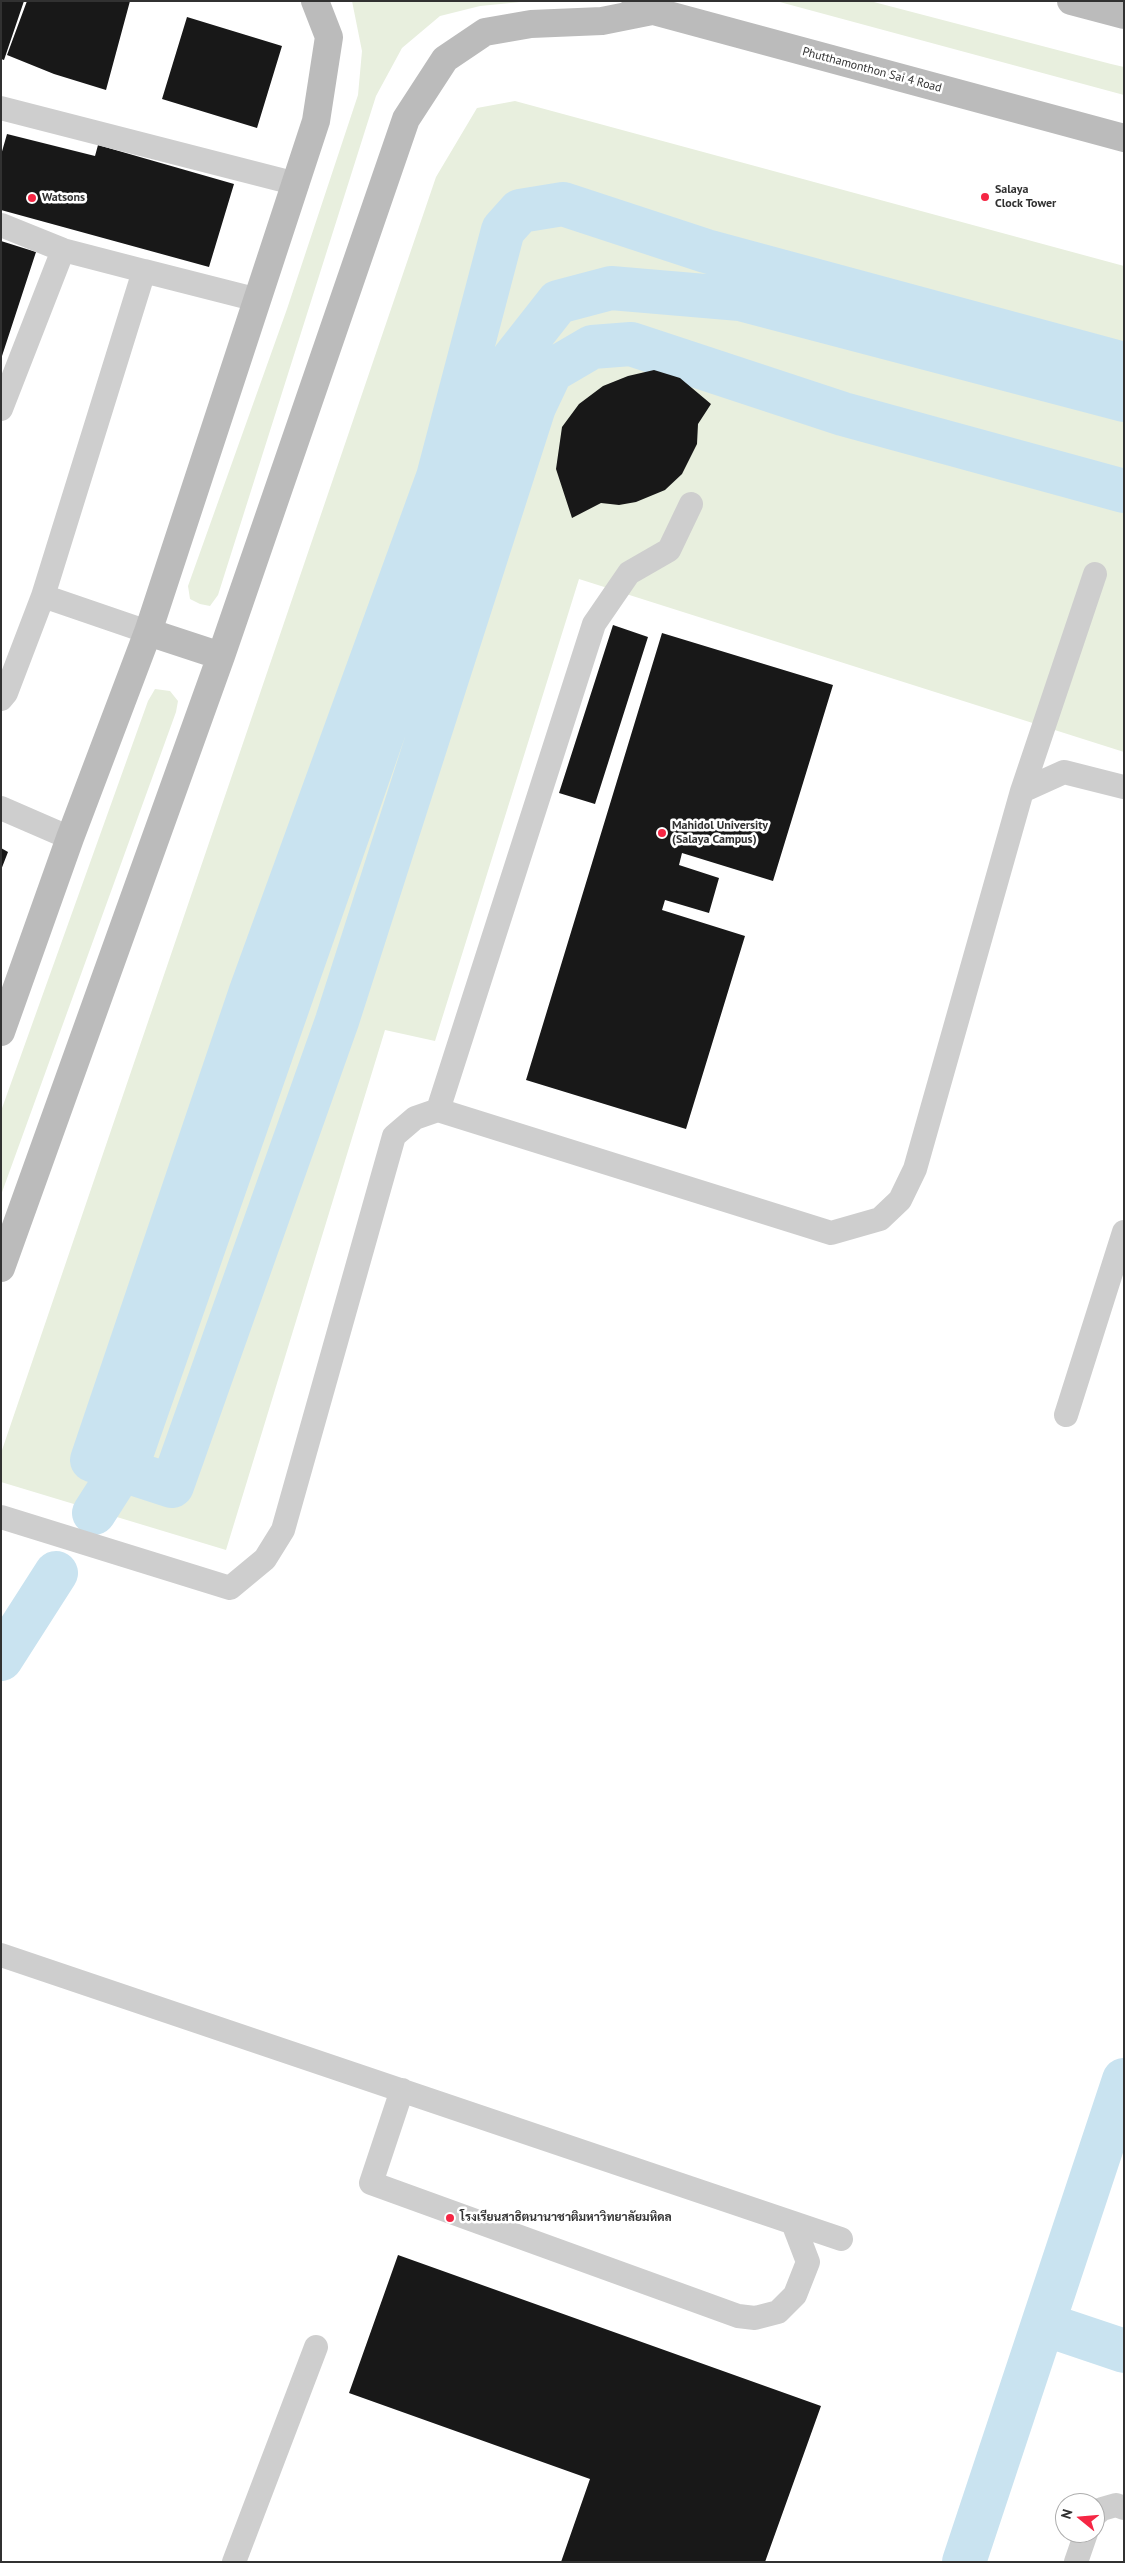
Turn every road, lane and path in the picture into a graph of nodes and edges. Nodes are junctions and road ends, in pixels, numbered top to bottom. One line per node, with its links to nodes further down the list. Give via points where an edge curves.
1 (316, 1): 8 (main road, via 328,37 316,121)
2 (620, 1): 4 (main road, Phutthamonthon Sai 4 Road)
3 (1070, 1): 5 (main road)
4 (652, 11): 7 (main road, Phutthamonthon Sai 4 Road); 18 (main road, via 602,21 531,24 485,32 445,59 406,119)
5 (1124, 15)
6 (1, 108): 8 (lane)
7 (1124, 138)
8 (297, 184): 12 (main road)
9 (1, 225): 10 (lane)
10 (63, 250): 11 (lane); 13 (lane)
11 (144, 271): 12 (lane); 16 (lane)
12 (258, 300): 17 (main road)
13 (3, 401)
14 (691, 504): 25 (lane, via 669,550 630,573 594,624)
15 (1095, 574): 21 (lane)
16 (43, 596): 17 (lane); 19 (lane)
17 (148, 632): 18 (main road); 23 (main road)
18 (220, 656): 27 (main road)
19 (1, 699)
20 (1124, 788): 21 (lane, via 1064,772)
21 (1022, 791): 25 (lane, via 915,1169 900,1200 880,1219 831,1233)
22 (1, 808): 23 (lane)
23 (70, 838): 24 (main road)
24 (1, 1032)
25 (438, 1110): 29 (lane, via 415,1118 394,1136 284,1530 265,1559 230,1588)
26 (1124, 1232): 28 (lane)
27 (1, 1268)
28 (1066, 1415)
29 (1, 1517)
30 (1, 1955): 31 (lane)
31 (402, 2090): 32 (lane); 32 (lane, via 369,2189 738,2316 755,2318 778,2312 795,2295 808,2262)
32 (793, 2223): 33 (lane)
33 (841, 2239)
34 (316, 2347): 38 (lane)
35 (1105, 2508): 36 (lane, via 1116,2505)
36 (1124, 2508)
37 (1083, 2543): 39 (lane)
38 (234, 2562)
39 (1076, 2562)

